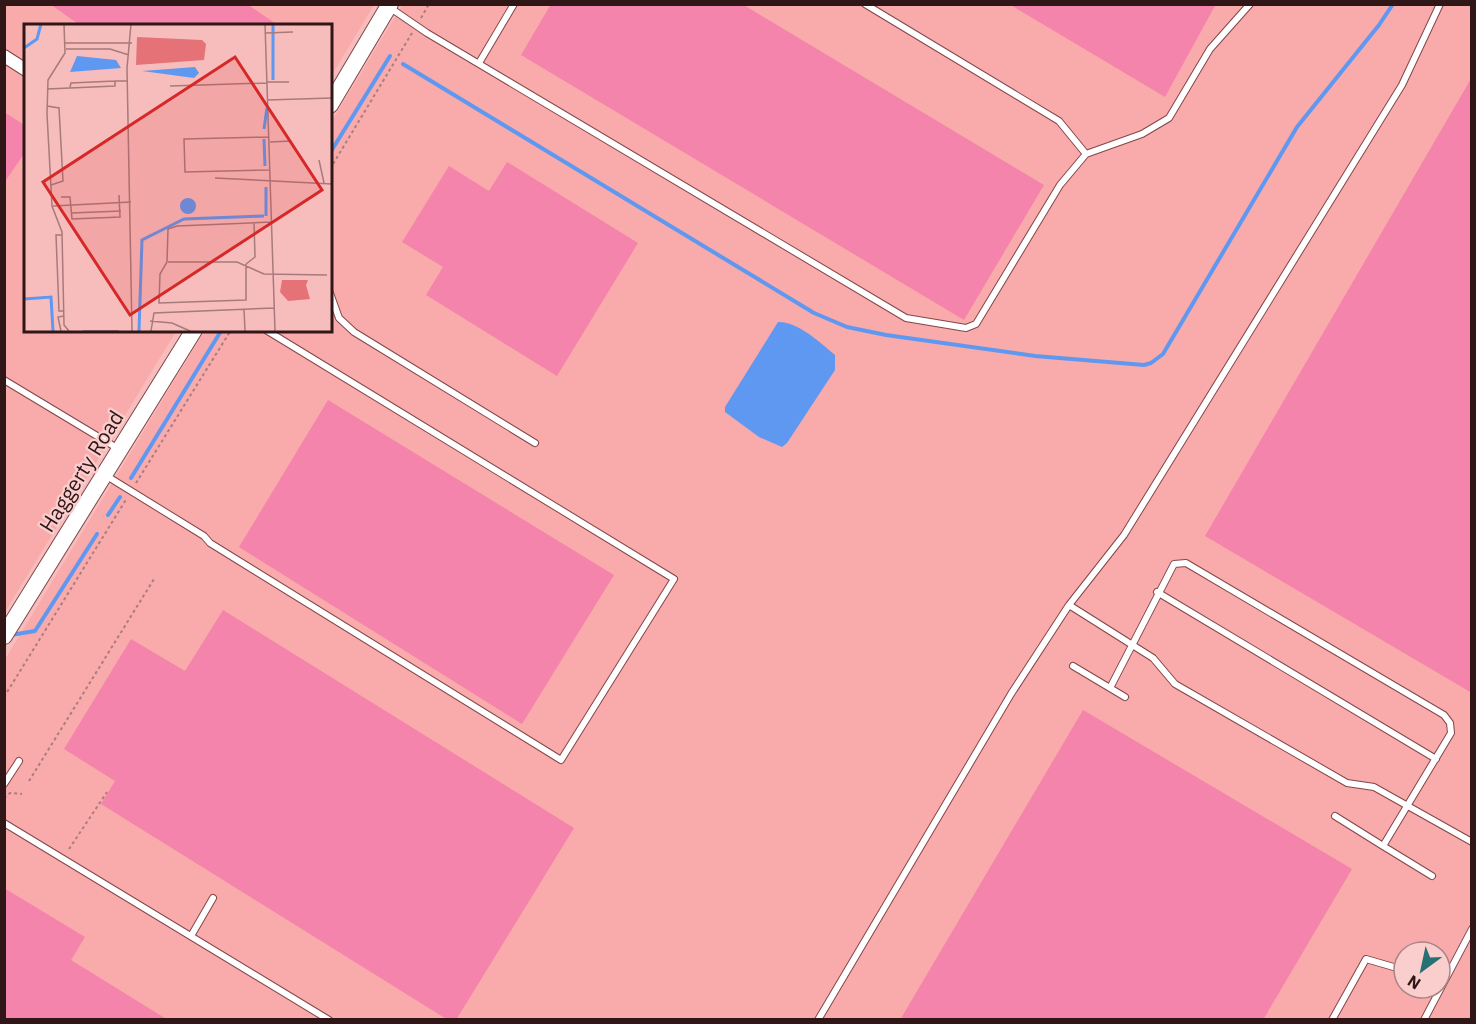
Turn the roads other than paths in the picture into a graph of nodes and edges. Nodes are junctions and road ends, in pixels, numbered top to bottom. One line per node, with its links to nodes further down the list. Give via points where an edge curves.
1 (514, 4): 7 (lane)
2 (865, 4): 10 (lane, via 1059,121)
3 (1250, 4): 10 (lane, via 1210,49 1169,118 1142,134)
4 (1440, 4): 19 (lane, via 1402,85 1124,536)
5 (389, 5): 7 (lane); 9 (main road)
6 (4, 56): 8 (street)
7 (479, 63): 10 (lane, via 906,318 922,322 966,328 976,324 1060,185)
8 (24, 69)
9 (332, 102)
10 (1086, 154)
11 (332, 299): 15 (lane, via 339,318 354,332)
12 (193, 332): 16 (main road, Haggerty Road)
13 (269, 332): 17 (lane, via 674,579 561,760)
14 (4, 380): 16 (lane)
15 (535, 443)
16 (120, 450): 17 (main road, Haggerty Road)
17 (105, 475): 20 (main road, Haggerty Road)
18 (1157, 592): 21 (lane); 25 (lane); 25 (lane, via 1174,564 1186,563 1444,715 1451,733)
19 (1069, 605): 21 (lane); 41 (lane, via 1011,694)
20 (4, 636)
21 (1134, 646): 23 (lane); 28 (lane, via 1153,658 1175,684 1347,783 1374,787)
22 (1073, 666): 23 (lane)
23 (1110, 688): 24 (lane)
24 (1125, 697)
25 (1436, 759): 28 (lane)
26 (19, 761): 27 (lane)
27 (4, 784)
28 (1407, 805): 31 (lane); 32 (lane)
29 (1335, 816): 32 (lane)
30 (4, 823): 36 (lane)
31 (1472, 842)
32 (1383, 846): 33 (lane)
33 (1432, 876)
34 (213, 898): 36 (lane)
35 (1472, 928): 37 (lane)
36 (191, 936): 40 (lane)
37 (1452, 963)
38 (1392, 966): 42 (lane, via 1366,959)
39 (1433, 1000): 43 (lane)
40 (329, 1020)
41 (818, 1020)
42 (1332, 1020)
43 (1424, 1020)

